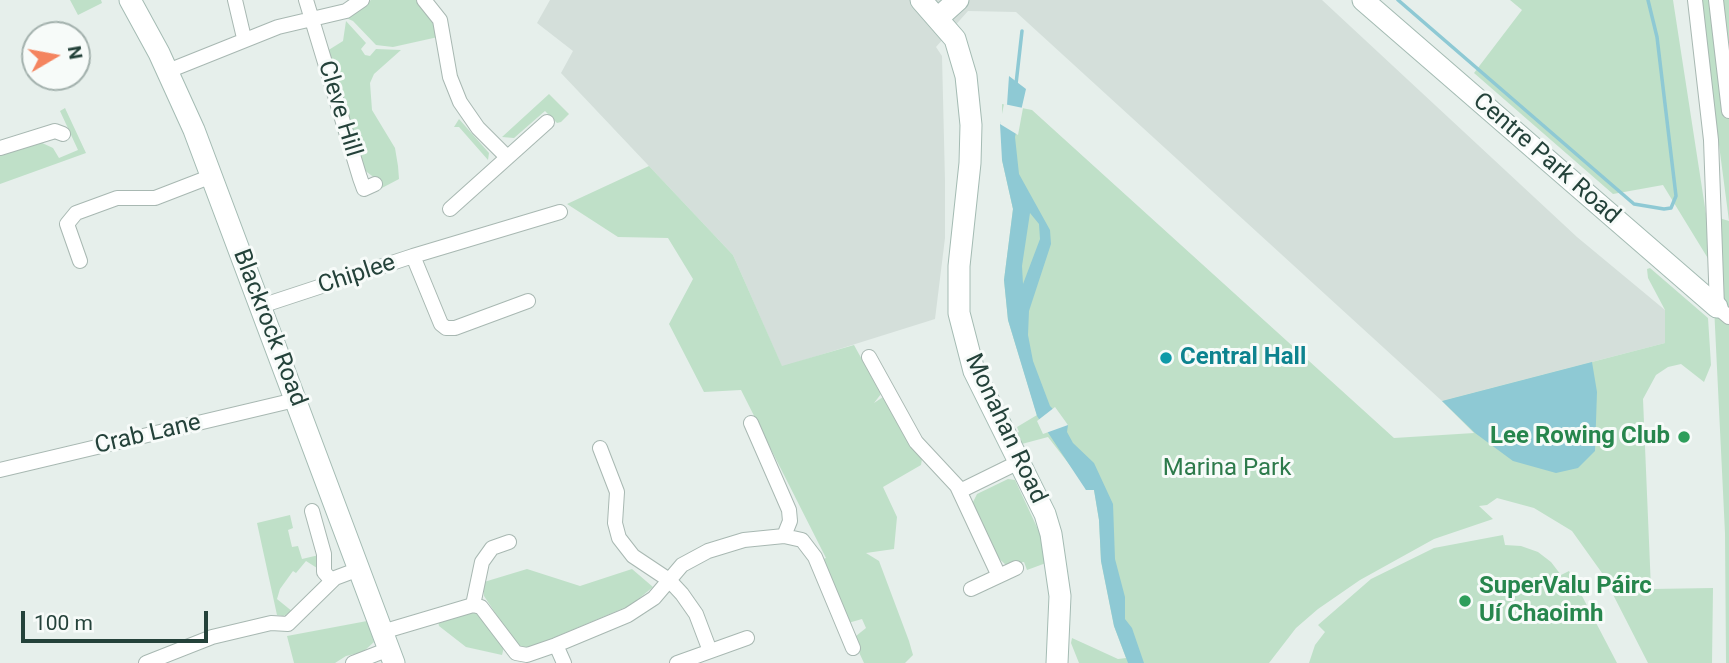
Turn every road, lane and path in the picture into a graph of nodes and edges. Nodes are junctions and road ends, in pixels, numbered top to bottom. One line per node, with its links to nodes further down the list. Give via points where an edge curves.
1 (130, 0): 14 (street, Blackrock Road)
2 (235, 0): 13 (street)
3 (306, 0): 11 (street, Cleve Hill)
4 (362, 0): 11 (street, via 346,11)
5 (424, 0): 19 (street, via 440,20 450,79 460,102)
6 (921, 0): 12 (street, Monahan Road)
7 (958, 0): 12 (street)
8 (1363, 0): 28 (street, Centre Park Road)
9 (1695, 0): 28 (street)
10 (1716, 0): 15 (street)
11 (311, 17): 13 (street); 21 (street, Cleve Hill, via 364,189)
12 (939, 18): 33 (street, Monahan Road, via 955,39 963,62 971,125 958,278 960,323 974,371)
13 (244, 38): 14 (street)
14 (168, 71): 20 (street, Blackrock Road)
15 (1729, 111)
16 (547, 122): 19 (street)
17 (63, 134): 18 (street, via 55,131)
18 (0, 148)
19 (507, 157): 22 (street)
20 (212, 176): 25 (street, via 155,198 117,198 76,213 67,224); 27 (street, Blackrock Road)
21 (374, 184)
22 (450, 209)
23 (560, 212): 24 (street)
24 (413, 256): 26 (street, Chiplee, via 446,328); 27 (street, Chiplee)
25 (80, 261)
26 (528, 301)
27 (261, 306): 30 (street, Blackrock Road)
28 (1723, 312)
29 (869, 357): 35 (street, via 916,442)
30 (295, 400): 34 (street, Crab Lane); 40 (street, Blackrock Road)
31 (751, 423): 37 (street, via 789,510)
32 (600, 448): 42 (street, via 617,492 619,538 632,556)
33 (1019, 462): 35 (street); 57 (street, Monahan Road, via 1045,514 1056,556 1060,596)
34 (0, 470)
35 (960, 491): 41 (street)
36 (312, 511): 43 (street, via 324,572)
37 (784, 536): 42 (street, via 725,545 682,565); 47 (street, via 807,544)
38 (509, 542): 45 (street, via 492,548 482,562)
39 (1016, 568): 41 (street)
40 (359, 569): 43 (street); 50 (street, Blackrock Road)
41 (999, 576): 44 (street)
42 (669, 580): 49 (street, via 654,598 628,615); 52 (street, via 696,614)
43 (332, 581): 53 (street, via 288,624 271,623 212,637)
44 (971, 589)
45 (473, 605): 49 (street, via 481,607 516,653 527,656); 50 (street, via 447,610)
46 (861, 625): 47 (street)
47 (846, 632): 51 (street)
48 (747, 638): 52 (street)
49 (556, 645): 55 (street)
50 (388, 648): 54 (street)
51 (853, 648)
52 (710, 651): 56 (street)
53 (146, 663)
54 (353, 663)
55 (564, 663)
56 (677, 663)
57 (1057, 663)

